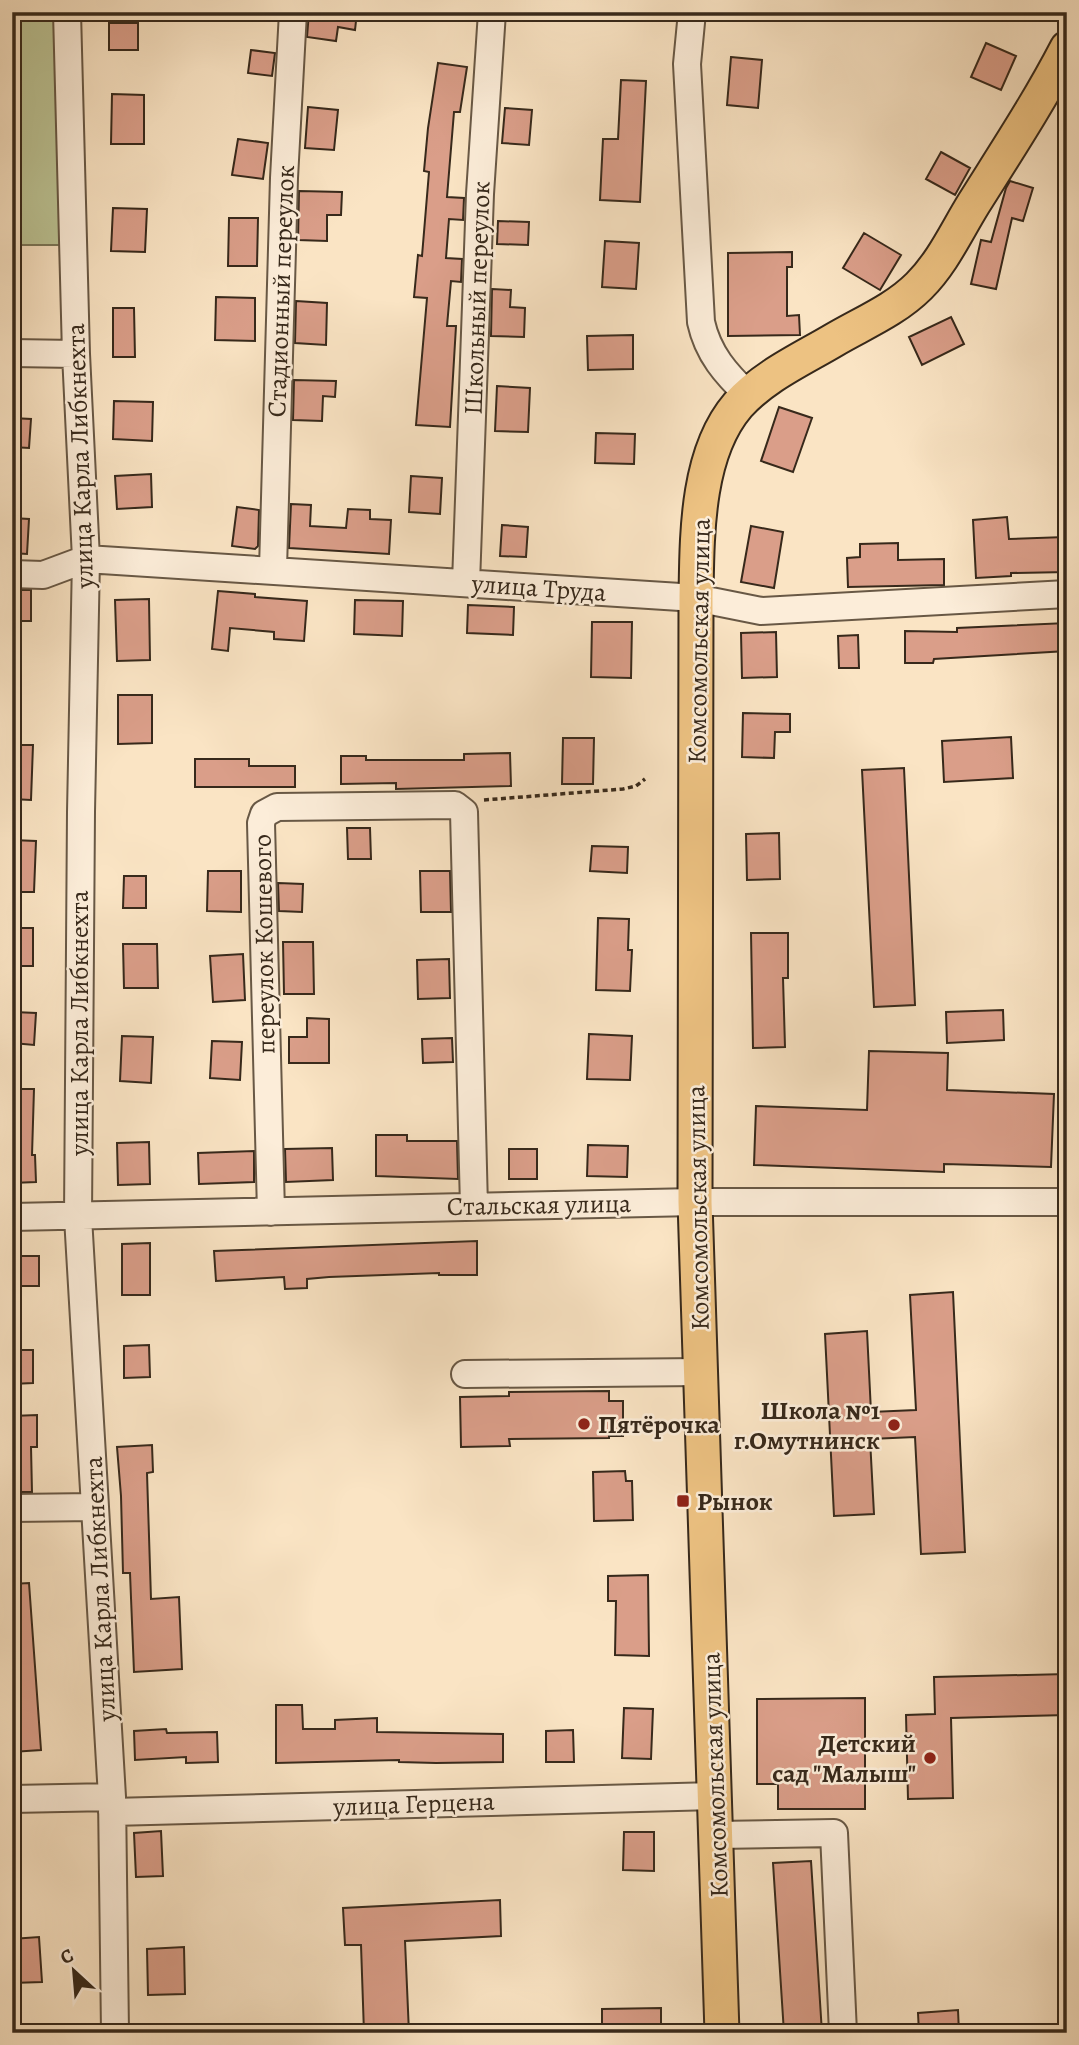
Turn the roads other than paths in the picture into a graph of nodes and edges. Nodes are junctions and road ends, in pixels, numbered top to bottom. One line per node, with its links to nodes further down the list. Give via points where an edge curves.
1 (67, 12): 7 (street, улица Карла Либкнехта)
2 (293, 12): 10 (street, Стадионный переулок)
3 (492, 12): 12 (street, Школьный переулок, via 480,194)
4 (692, 12): 8 (street, via 687,64 701,322 717,362)
5 (1067, 48): 8 (main road, Комсомольская улица, via 941,261 918,287 898,304 771,377)
6 (12, 353): 7 (street)
7 (76, 354): 9 (street, улица Карла Либкнехта)
8 (749, 396): 14 (main road, Комсомольская улица, via 722,427 710,455 697,544)
9 (86, 559): 10 (street, улица Труда); 11 (street, улица Труда, via 43,575); 20 (street, улица Карла Либкнехта)
10 (274, 569): 12 (street, улица Труда)
11 (12, 574)
12 (466, 583): 14 (street, улица Труда)
13 (1067, 594): 14 (street, улица Труда, via 761,611)
14 (696, 598): 15 (main road, Комсомольская улица)
15 (695, 1202): 16 (street, Стальская улица); 17 (street, Стальская улица); 21 (main road, Комсомольская улица)
16 (1067, 1202)
17 (474, 1207): 18 (street, Стальская улица); 18 (street, переулок Кошевого, via 464,812 454,805 277,807 264,814 261,823)
18 (271, 1212): 20 (street, Стальская улица)
19 (12, 1217): 20 (street, Стальская улица)
20 (78, 1217): 23 (street, улица Карла Либкнехта)
21 (702, 1372): 22 (street); 25 (main road, Комсомольская улица)
22 (465, 1374)
23 (95, 1507): 24 (street); 27 (street, улица Карла Либкнехта)
24 (12, 1508)
25 (715, 1796): 27 (street, улица Герцена); 28 (main road, Комсомольская улица)
26 (12, 1799): 27 (street, улица Герцена)
27 (112, 1805): 29 (street, улица Карла Либкнехта)
28 (717, 1835): 30 (main road, Комсомольская улица); 31 (street, via 834,1833)
29 (115, 2033)
30 (722, 2033)
31 (843, 2033)

